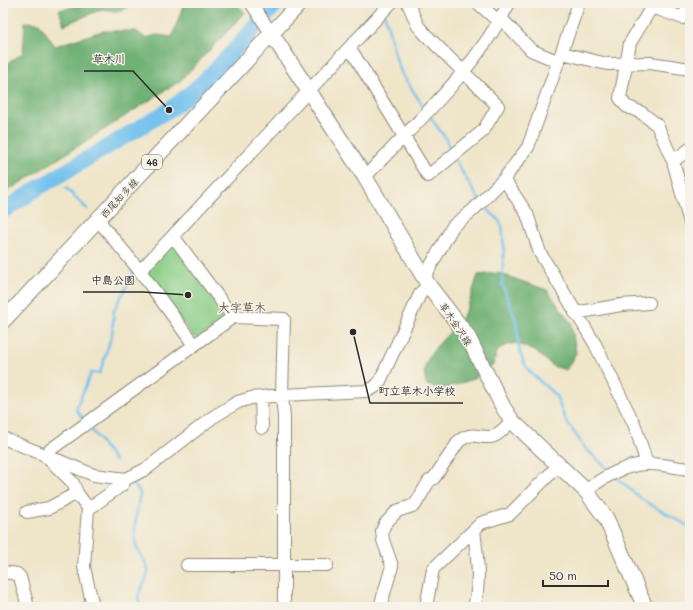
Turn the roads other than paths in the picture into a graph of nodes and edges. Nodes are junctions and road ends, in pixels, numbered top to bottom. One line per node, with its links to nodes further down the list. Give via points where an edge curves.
1 (251, 3): 11 (street)
2 (300, 3): 11 (main road, 西尾知多線 / 46)
3 (408, 3): 16 (street, via 418,26)
4 (478, 3): 10 (street)
5 (509, 3): 10 (street)
6 (579, 3): 13 (street)
7 (690, 3): 8 (street, via 683,18)
8 (653, 5): 14 (street, via 630,44)
9 (387, 7): 12 (street)
10 (500, 20): 13 (street, via 531,50); 16 (street)
11 (269, 28): 17 (main road, 草木金沢線); 23 (main road, 西尾知多線 / 46)
12 (350, 48): 17 (street); 18 (street)
13 (560, 57): 14 (street, via 607,64); 22 (street, via 528,147)
14 (625, 63): 15 (street, via 650,63); 20 (street, via 620,98 626,106 642,113 657,125)
15 (690, 69)
16 (464, 73): 18 (street); 18 (street, via 498,106 483,131 428,176)
17 (307, 90): 21 (main road, 草木金沢線); 25 (street)
18 (403, 137): 21 (street)
19 (690, 149): 20 (street)
20 (673, 162): 24 (street)
21 (365, 177): 27 (main road, 草木金沢線)
22 (504, 179): 27 (street, via 453,226); 29 (street, via 527,214 540,254)
23 (98, 220): 26 (street); 31 (main road, 西尾知多線 / 46)
24 (690, 223)
25 (173, 236): 26 (street); 30 (street)
26 (140, 271): 32 (street)
27 (427, 281): 33 (street, via 375,387 362,392); 35 (main road, 草木金沢線, via 466,335)
28 (649, 303): 29 (street)
29 (576, 313): 39 (street, via 595,344 635,426)
30 (233, 317): 32 (street); 33 (street, via 284,319)
31 (3, 321)
32 (194, 345): 38 (street, via 50,450)
33 (282, 395): 34 (street); 50 (street)
34 (261, 398): 36 (street); 42 (street, via 238,402 218,414 146,469)
35 (512, 421): 40 (main road, 草木金沢線); 55 (street, via 496,435 490,437 474,434 459,441 434,478 429,481 419,502 397,511 385,524 382,531 383,540 392,566)
36 (262, 428)
37 (3, 438): 38 (street)
38 (49, 457): 42 (street, via 94,475); 44 (street, via 51,463 69,479)
39 (647, 464): 41 (street); 43 (street, via 613,474)
40 (558, 466): 43 (main road, 草木金沢線); 47 (street, via 510,514 481,523)
41 (690, 469)
42 (126, 479): 45 (street, via 122,485)
43 (586, 491): 58 (main road, 草木金沢線, via 606,518)
44 (77, 493): 45 (street); 46 (street, via 49,508)
45 (88, 508): 53 (street, via 84,567)
46 (27, 512)
47 (474, 530): 56 (street, via 433,570); 57 (street, via 478,593)
48 (187, 565): 50 (street)
49 (327, 565): 50 (street)
50 (284, 566): 54 (street)
51 (3, 572): 52 (street, via 17,574 20,577)
52 (28, 607)
53 (93, 607)
54 (284, 607)
55 (380, 607)
56 (426, 607)
57 (474, 607)
58 (645, 607)

